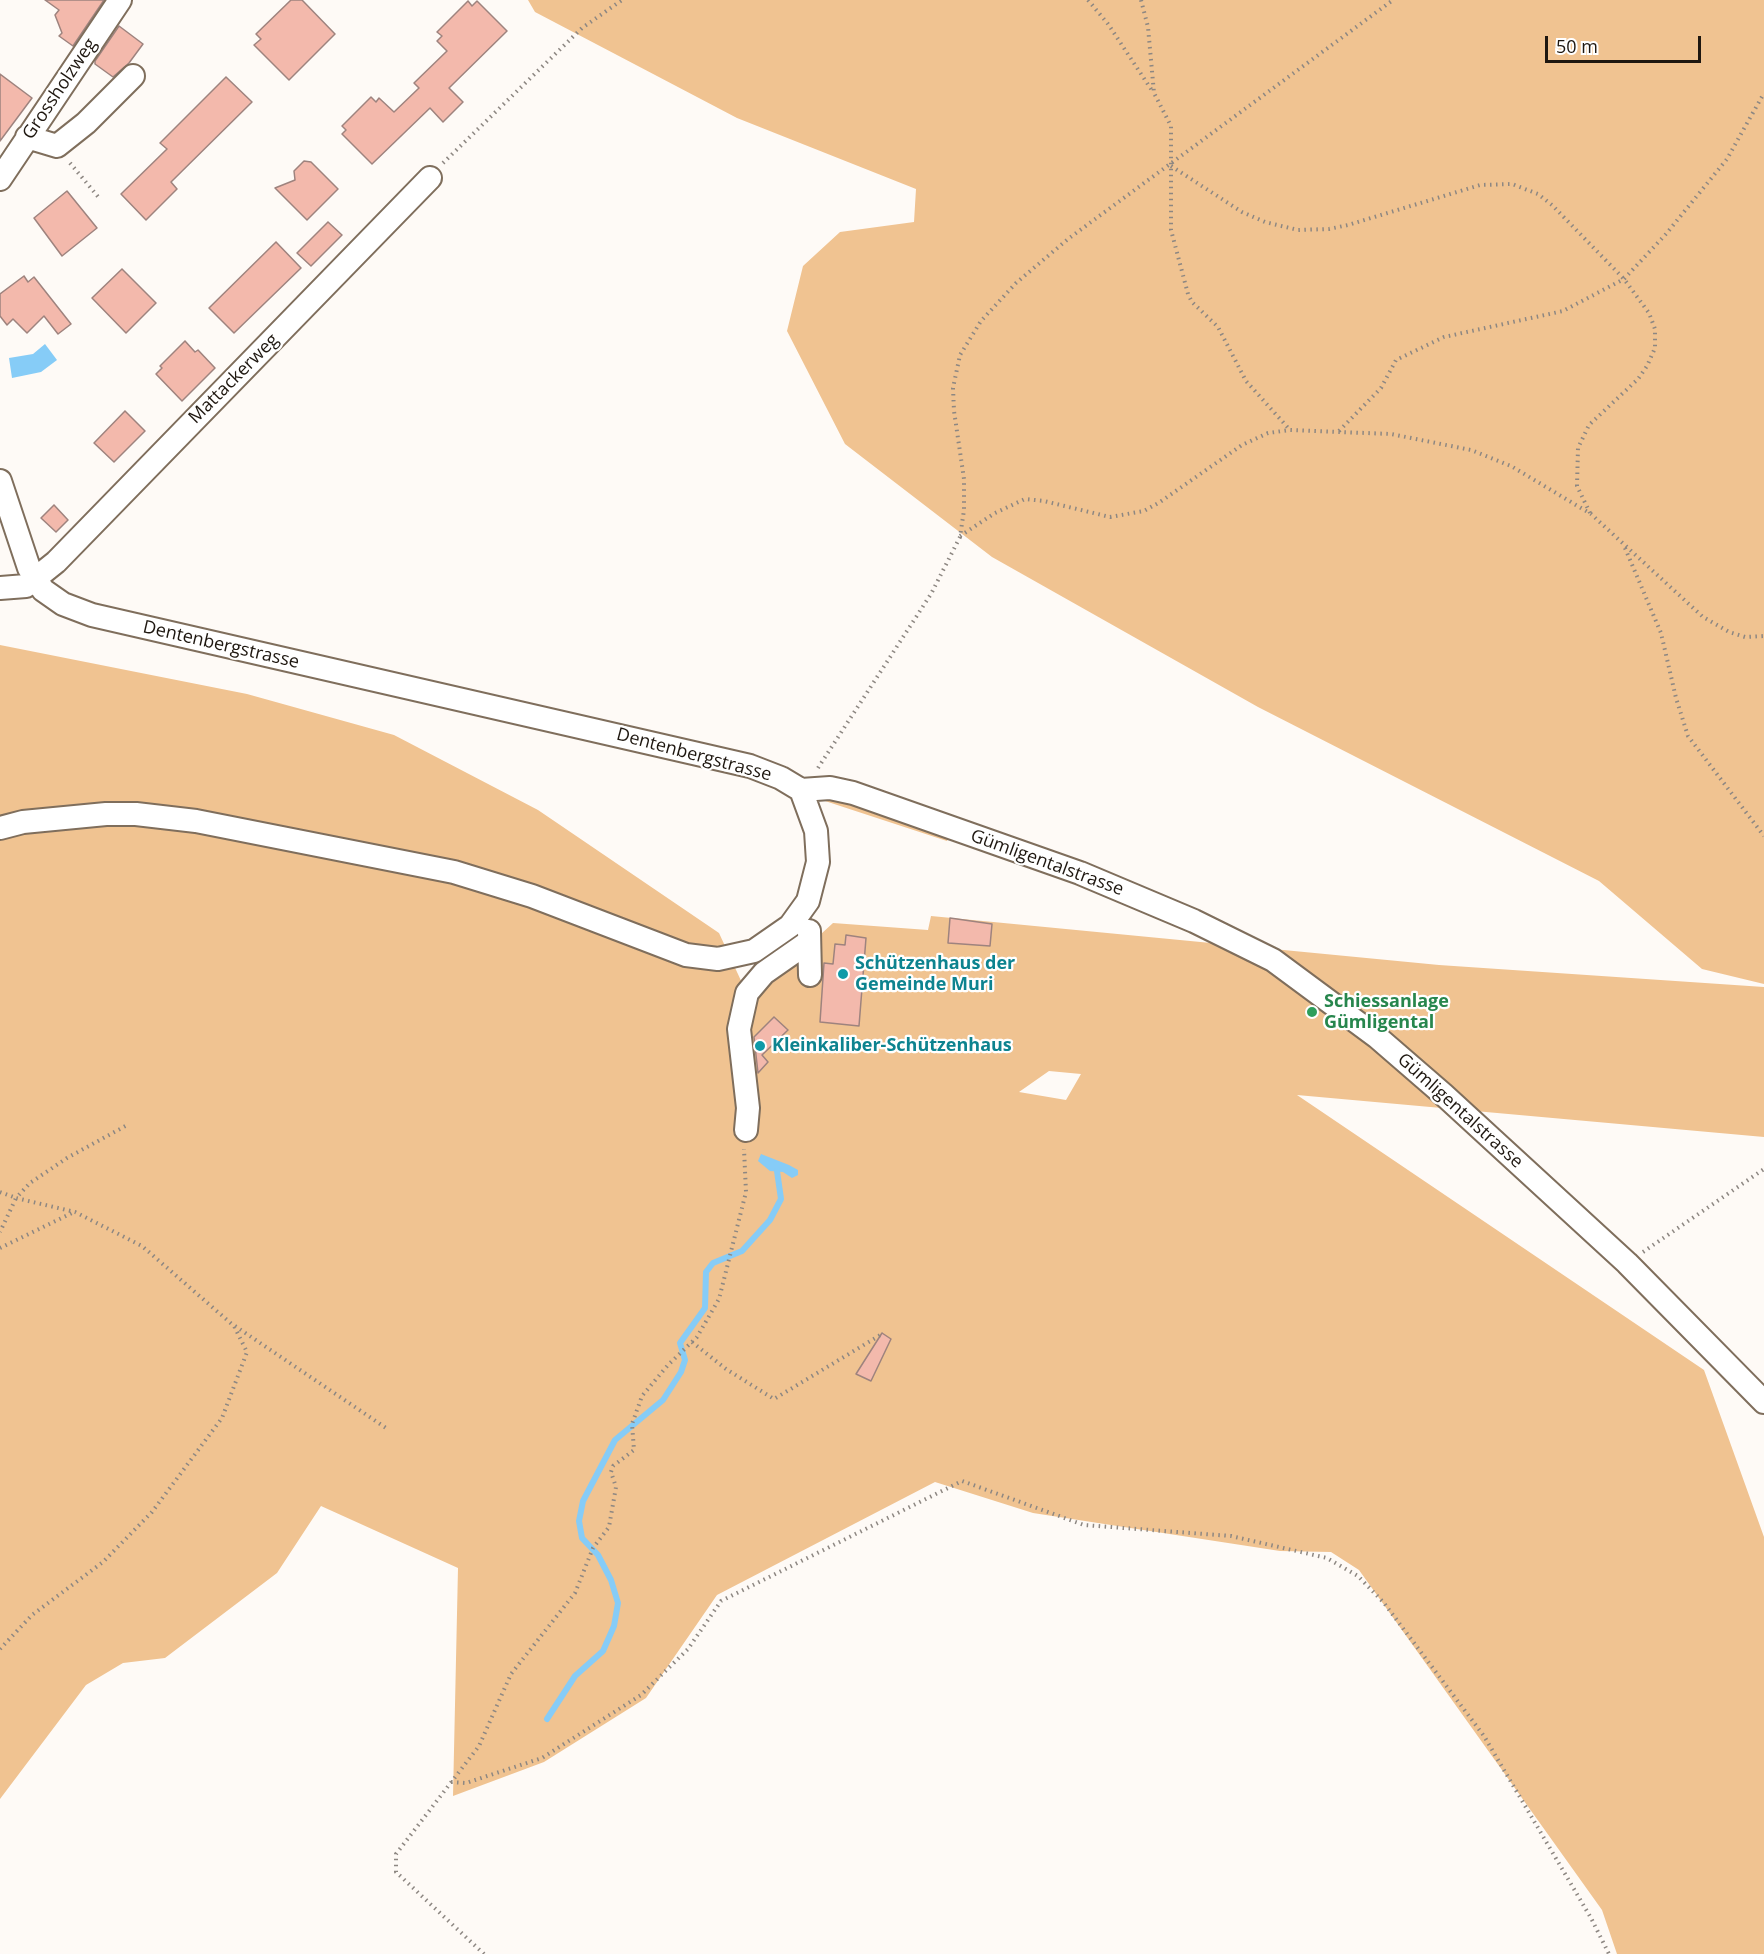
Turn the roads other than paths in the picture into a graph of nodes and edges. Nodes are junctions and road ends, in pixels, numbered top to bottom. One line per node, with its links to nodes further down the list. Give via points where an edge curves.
1 (120, 0): 3 (street, Grossholzweg)
2 (133, 76): 3 (street, via 57,146)
3 (27, 137): 5 (street, Grossholzweg)
4 (430, 178): 7 (street, Mattackerweg)
5 (0, 179)
6 (400, 183): 7 (street)
7 (403, 209): 9 (street, Mattackerweg, via 56,562)
8 (0, 481): 9 (street, Dentenbergstrasse)
9 (35, 578): 10 (street, Mattackerweg, via 26,586); 11 (street, Dentenbergstrasse, via 53,598 92,615 725,760 775,775)
10 (0, 588)
11 (801, 790): 13 (street, via 812,817 818,849 815,878); 17 (street, Gümligentalstrasse, via 830,788 853,793 1080,873 1194,921 1272,960 1377,1037 1627,1263)
12 (0, 828): 13 (street, via 106,814 196,821 454,872 532,896 702,959 754,951 790,926)
13 (804, 907): 14 (street, via 810,920)
14 (807, 943): 15 (street); 16 (street, via 764,973 747,993 739,1029 748,1108)
15 (810, 975)
16 (746, 1130)
17 (1764, 1402)

